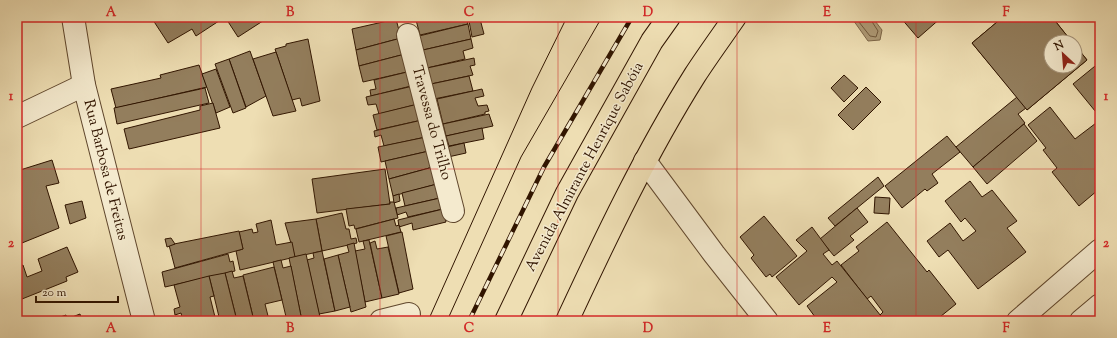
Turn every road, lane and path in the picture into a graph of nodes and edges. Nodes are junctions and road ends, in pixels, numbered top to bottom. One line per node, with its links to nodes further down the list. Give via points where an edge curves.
1 (73, 17): 5 (street, Rua Barbosa de Freitas)
2 (669, 17): 14 (highway, Avenida Almirante Henrique Sabóia, via 652,41 567,193)
3 (735, 17): 7 (highway, via 695,75)
4 (408, 35): 8 (street, Travessa do Trilho)
5 (84, 85): 6 (street); 12 (street, Rua Barbosa de Freitas)
6 (17, 117)
7 (645, 161): 15 (highway); 16 (street)
8 (453, 211)
9 (1100, 250): 17 (street)
10 (1100, 305): 18 (street)
11 (409, 314): 13 (street)
12 (144, 321)
13 (381, 321)
14 (506, 321)
15 (567, 321)
16 (767, 321)
17 (1018, 321)
18 (1081, 321)

